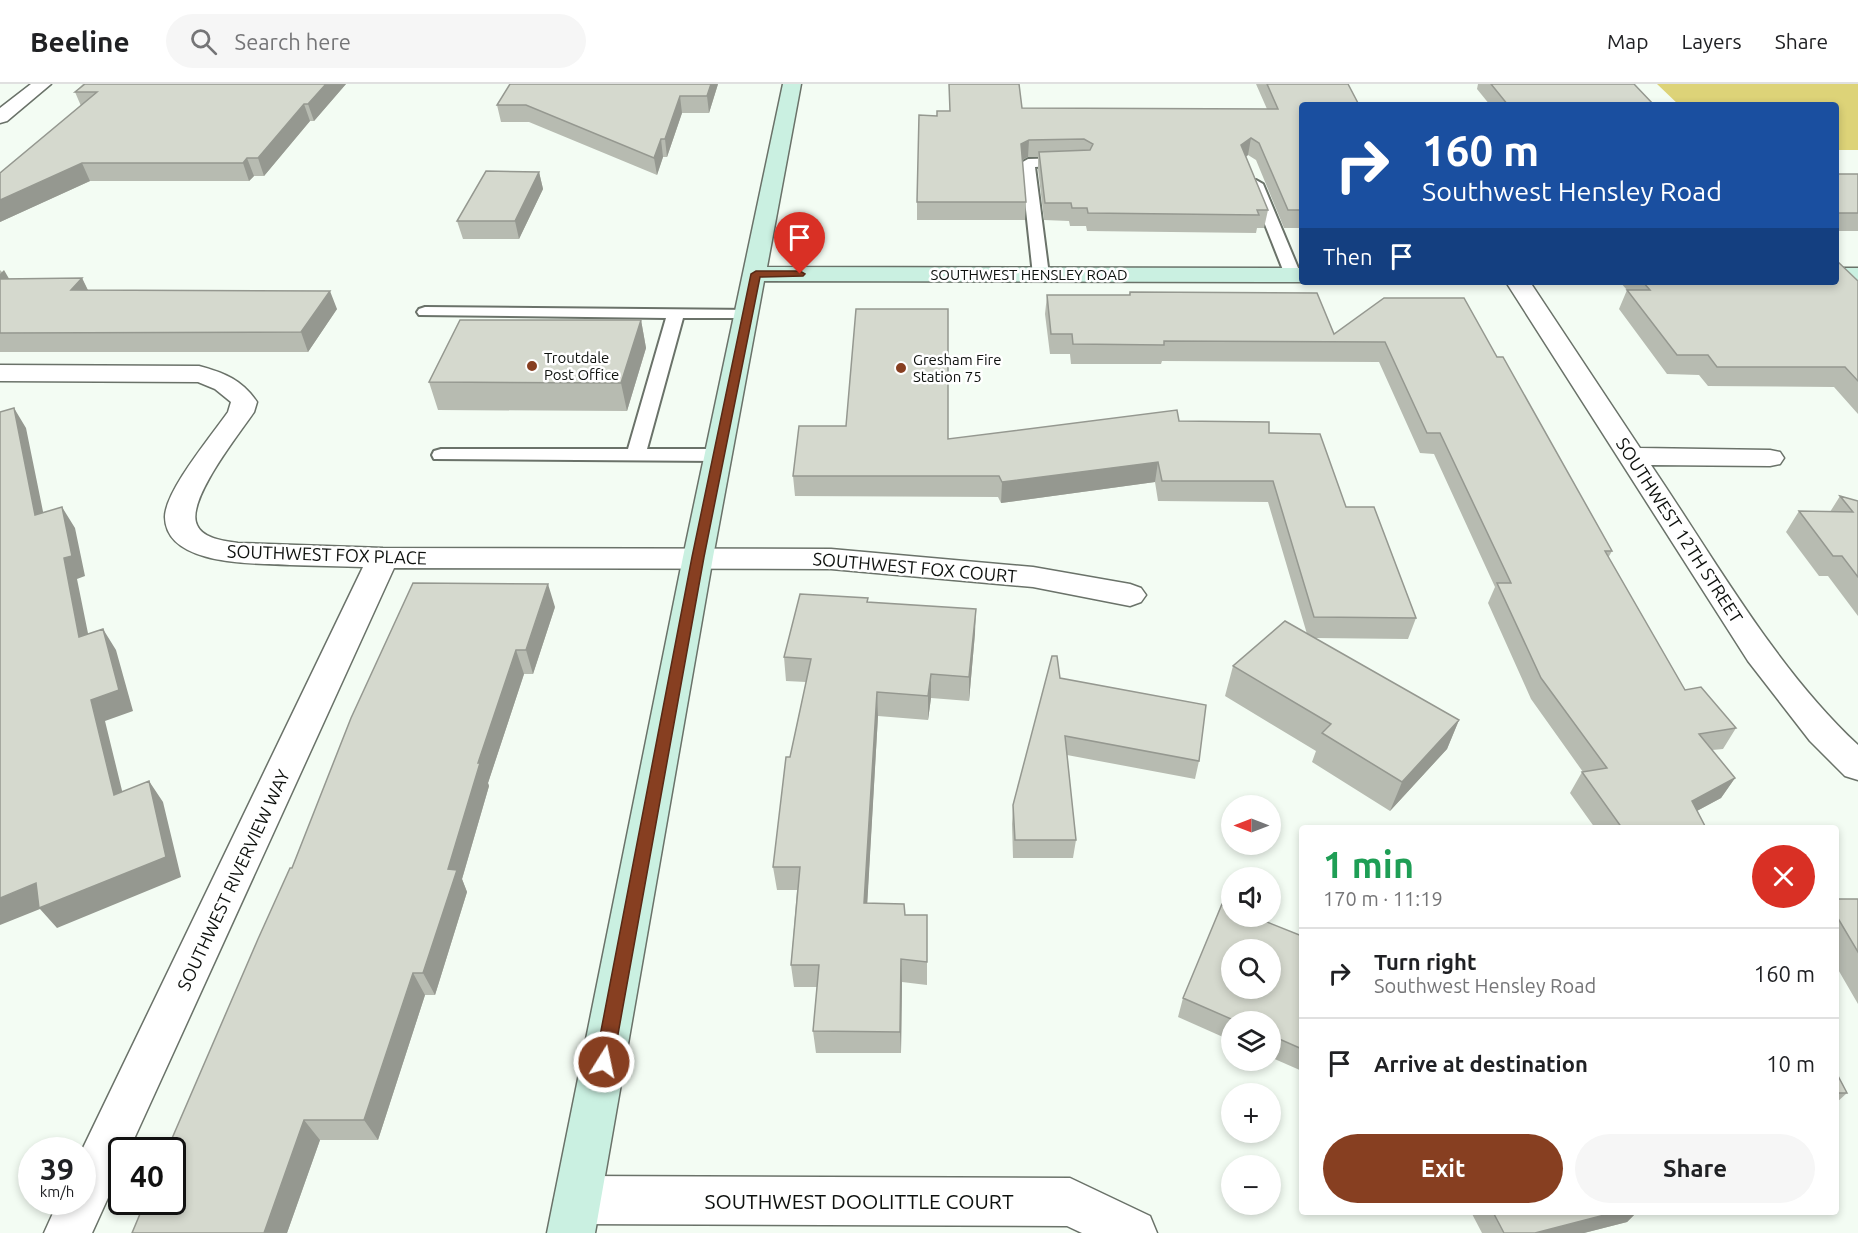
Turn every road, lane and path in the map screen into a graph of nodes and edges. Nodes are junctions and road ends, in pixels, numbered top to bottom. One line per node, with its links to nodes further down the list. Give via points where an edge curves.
1 (42, 84): 3 (street)
2 (792, 84): 6 (street)
3 (0, 117)
4 (1083, 162): 7 (lane, via 1028,163)
5 (1251, 171): 8 (lane)
6 (756, 274): 7 (street, SOUTHWEST HENSLEY ROAD); 14 (street)
7 (1041, 274): 8 (street, SOUTHWEST HENSLEY ROAD)
8 (1298, 274)
9 (1839, 275): 10 (street)
10 (1858, 275)
11 (1520, 285): 19 (street, SOUTHWEST 12TH STREET)
12 (425, 312): 13 (lane)
13 (676, 313): 14 (lane); 17 (lane)
14 (748, 313): 18 (street)
15 (0, 373): 22 (street, SOUTHWEST FOX PLACE, via 182,373 215,378 237,391 244,402 188,490 180,517 183,530 213,549 238,553)
16 (441, 455): 17 (lane)
17 (636, 455): 18 (lane)
18 (719, 455): 21 (street)
19 (1632, 456): 20 (street); 24 (street, SOUTHWEST 12TH STREET, via 1760,653 1822,732)
20 (1770, 458)
21 (698, 557): 22 (street, SOUTHWEST FOX PLACE); 23 (street, SOUTHWEST FOX COURT, via 831,558 1033,577); 27 (street)
22 (383, 558): 25 (street, SOUTHWEST RIVERVIEW WAY)
23 (1130, 596)
24 (1858, 766)
25 (96, 1171)
26 (76, 1215): 28 (street, SOUTHWEST RIVERVIEW WAY)
27 (574, 1216): 29 (street, SOUTHWEST DOOLITTLE COURT, via 1070,1202)
28 (68, 1233)
29 (1133, 1233)

